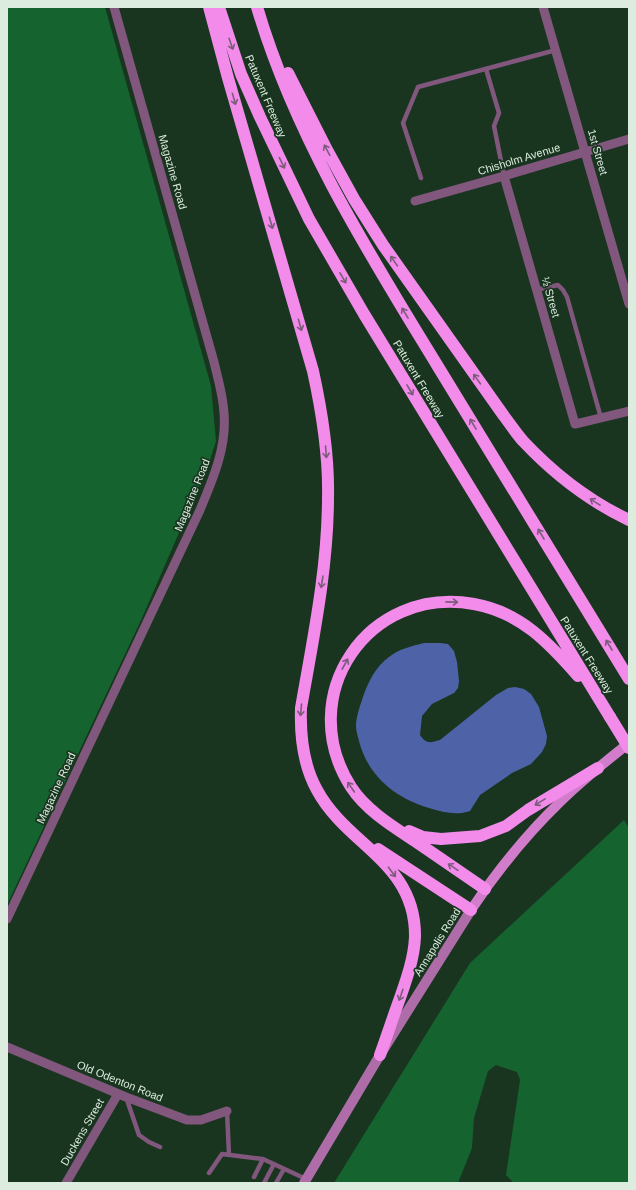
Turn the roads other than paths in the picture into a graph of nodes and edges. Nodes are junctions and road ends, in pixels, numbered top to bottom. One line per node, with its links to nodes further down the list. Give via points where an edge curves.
1 (114, 7): 28 (street, Magazine Road, via 214,362 224,414 223,436 220,458 200,510)
2 (209, 7): 25 (highway, one-way to 25, via 320,403 327,469 326,539 300,728 307,767 317,790)
3 (219, 7): 20 (highway, Patuxent Freeway, one-way to 20, via 254,103 309,219)
4 (257, 7): 6 (highway, Patuxent Freeway)
5 (543, 7): 7 (street, 1st Street)
6 (260, 20): 18 (highway, one-way to 6, via 607,509 568,482 522,440 504,416 383,245 354,199); 19 (highway, Patuxent Freeway, one-way to 6, via 399,303 347,212 314,151)
7 (556, 50): 8 (lane); 10 (street, 1st Street)
8 (486, 69): 11 (lane, via 499,112 494,126); 12 (lane, via 418,87 403,123)
9 (629, 139): 10 (street, Chisholm Avenue)
10 (586, 152): 11 (street, Chisholm Avenue); 15 (street, 1st Street)
11 (504, 176): 13 (street, Chisholm Avenue); 14 (street, ½ Street)
12 (421, 178)
13 (415, 201)
14 (536, 290): 17 (lane, via 558,286 567,297); 17 (street, ½ Street, via 575,424)
15 (629, 304)
16 (629, 411): 17 (street)
17 (601, 418)
18 (629, 520)
19 (629, 679)
20 (601, 703): 22 (highway, Patuxent Freeway, bridge); 24 (highway, one-way to 20, via 365,804 352,788 336,757 330,723 334,687 342,669 362,640 378,625 416,607 434,603 474,604 495,610 528,626 543,639)
21 (629, 743): 23 (main road, Annapolis Road)
22 (629, 748)
23 (598, 768): 24 (highway, one-way to 24, via 506,826 480,836 441,839 423,837); 26 (main road, Annapolis Road, via 530,833)
24 (390, 824): 26 (highway, one-way to 24)
25 (344, 826): 27 (highway); 30 (highway, one-way to 30, via 391,870 402,886 414,917 413,956)
26 (485, 889): 27 (main road, Annapolis Road)
27 (471, 910): 30 (main road, Annapolis Road)
28 (7, 919)
29 (7, 1047): 31 (street, Old Odenton Road)
30 (380, 1055): 40 (main road, Annapolis Road)
31 (122, 1096): 32 (street, Old Odenton Road, via 187,1120 201,1120); 33 (lane, via 139,1135); 41 (street, Duckens Street)
32 (227, 1111): 34 (lane)
33 (160, 1147)
34 (229, 1155): 35 (lane); 38 (lane, via 222,1154)
35 (263, 1159): 36 (lane); 39 (lane)
36 (274, 1164): 37 (lane); 42 (lane)
37 (284, 1169): 40 (lane); 43 (lane)
38 (209, 1173)
39 (254, 1177)
40 (305, 1181)
41 (66, 1183)
42 (264, 1183)
43 (276, 1183)

